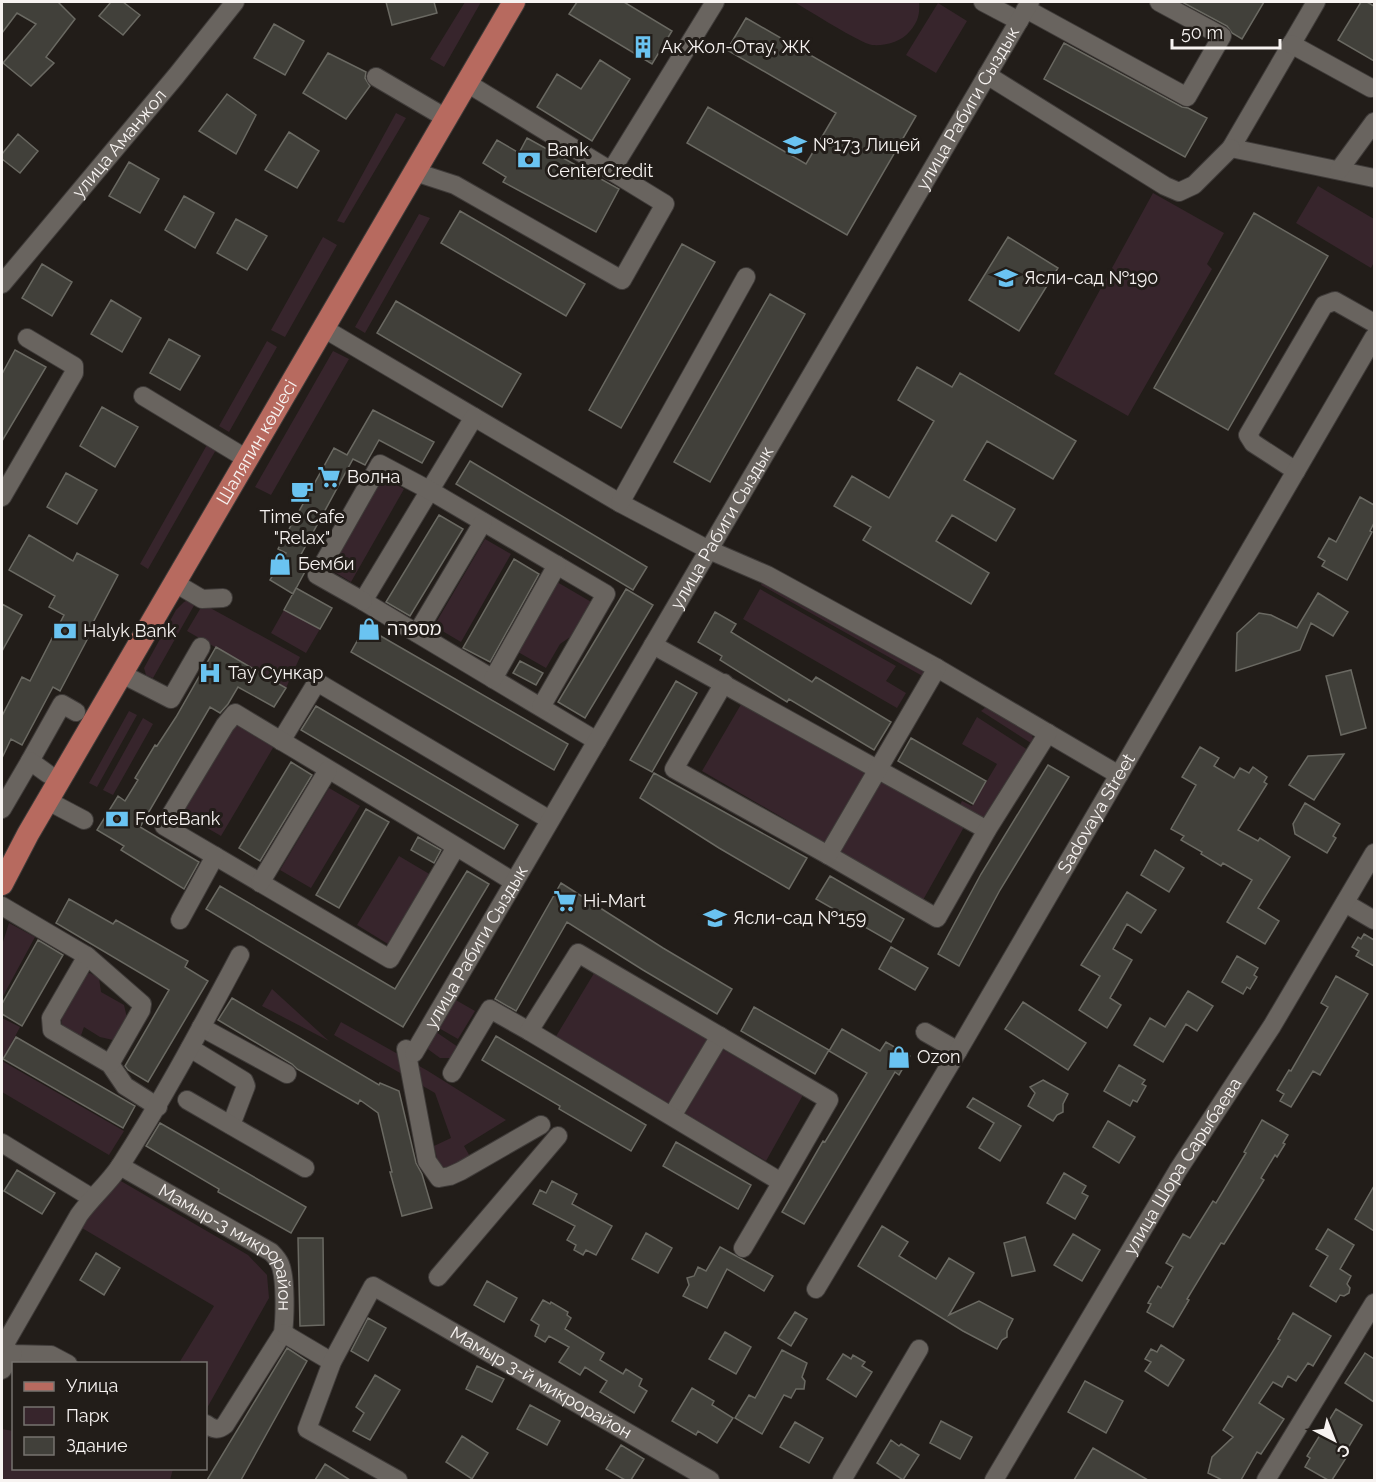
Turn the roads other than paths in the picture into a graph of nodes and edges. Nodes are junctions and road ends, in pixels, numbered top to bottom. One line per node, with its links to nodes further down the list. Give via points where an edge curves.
1 (235, 2): 21 (street, улица Аманжол)
2 (514, 2): 11 (main road, Шаляпин көшесі)
3 (715, 2): 17 (street)
4 (983, 2): 7 (street)
5 (1159, 2): 7 (street, via 1222,36 1187,97)
6 (1316, 2): 8 (street)
7 (1025, 10): 9 (street, улица Рабиги Сыздык)
8 (1291, 44): 12 (street); 15 (street)
9 (987, 75): 15 (street, via 1179,192 1194,185); 34 (street, улица Рабиги Сыздык)
10 (376, 77): 13 (street)
11 (467, 83): 13 (main road, Шаляпин көшесі); 17 (street)
12 (1373, 87)
13 (446, 118): 18 (main road, Шаляпин көшесі)
14 (1374, 122): 16 (street)
15 (1232, 148): 16 (street)
16 (1339, 170): 19 (street)
17 (611, 171): 18 (street, via 665,204 622,280 455,185)
18 (415, 172): 23 (main road, Шаляпин көшесі)
19 (1374, 178)
20 (746, 277): 32 (street)
21 (2, 284)
22 (1374, 323): 29 (street, via 1335,301 1324,304 1248,435 1253,443)
23 (323, 328): 27 (street); 28 (main road, Шаляпин көшесі)
24 (1374, 337): 29 (street, Sadovaya Street)
25 (27, 338): 31 (street, via 74,366 74,373)
26 (143, 396): 28 (street)
27 (474, 417): 30 (street); 32 (street)
28 (247, 459): 36 (main road, Шаляпин көшесі)
29 (1296, 471): 55 (street, Sadovaya Street)
30 (429, 490): 33 (street); 38 (street); 38 (street, via 380,464 317,575)
31 (2, 497)
32 (620, 503): 34 (street)
33 (483, 522): 35 (street); 39 (street)
34 (709, 550): 40 (street, улица Рабиги Сыздык); 42 (street, via 767,574)
35 (557, 566): 44 (street); 46 (street, via 606,594)
36 (175, 583): 37 (street, via 202,599); 43 (main road, Шаляпин көшесі)
37 (223, 598)
38 (363, 601): 39 (street)
39 (417, 633): 44 (street)
40 (653, 645): 45 (street); 50 (street, улица Рабиги Сыздык)
41 (201, 647): 43 (street, via 171,699)
42 (937, 668): 48 (street); 53 (street)
43 (122, 674): 56 (main road, Шаляпин көшесі)
44 (493, 679): 46 (street)
45 (724, 683): 53 (street); 63 (street, via 674,769)
46 (541, 707): 50 (street)
47 (76, 712): 51 (street, via 62,704)
48 (1048, 733): 55 (street); 60 (street)
49 (281, 741): 52 (street); 59 (street, via 317,682); 64 (street, via 235,713 164,826)
50 (597, 741): 59 (street, улица Рабиги Сыздык)
51 (30, 761): 54 (street); 57 (street)
52 (328, 770): 61 (street); 65 (street)
53 (876, 770): 60 (street); 63 (street)
54 (48, 774)
55 (1119, 776): 79 (street, Sadovaya Street)
56 (48, 801): 58 (street); 67 (main road, Шаляпин көшесі)
57 (2, 809)
58 (84, 820)
59 (550, 820): 66 (street, улица Рабиги Сыздык)
60 (987, 830): 63 (street, via 937,918)
61 (456, 847): 65 (street, via 390,959); 66 (street)
62 (1374, 853): 68 (street, улица Шора Сарыбаева)
63 (828, 855)
64 (215, 856): 65 (street); 70 (street)
65 (260, 882)
66 (514, 882): 87 (street, улица Рабиги Сыздык, via 410,1051 427,1161 439,1178 461,1171)
67 (2, 884)
68 (1345, 903): 71 (street); 108 (street, улица Шора Сарыбаева, via 1272,1026 1178,1170)
69 (2, 906): 73 (street)
70 (180, 920)
71 (1374, 920)
72 (240, 955): 74 (street)
73 (87, 956): 80 (street, via 142,1004); 80 (street, via 51,1018 52,1030)
74 (201, 1027): 78 (street); 82 (street)
75 (530, 1031): 77 (street, via 578,953); 81 (street, via 490,1009); 85 (street)
76 (925, 1032): 79 (street)
77 (720, 1036): 85 (street); 92 (street, via 829,1100)
78 (190, 1048): 84 (street); 86 (street, via 244,1081 246,1086)
79 (958, 1051): 96 (street, Sadovaya Street)
80 (110, 1064): 84 (street, via 125,1086)
81 (452, 1073)
82 (287, 1074)
83 (187, 1100): 86 (street)
84 (158, 1107): 90 (street)
85 (672, 1116): 92 (street)
86 (231, 1125): 91 (street)
87 (541, 1125)
88 (558, 1136): 95 (street)
89 (2, 1143): 93 (street)
90 (120, 1166): 93 (street); 98 (street, Мамыр-3 микрорайон, via 278,1259 282,1267)
91 (305, 1168)
92 (782, 1182): 94 (street)
93 (92, 1198): 100 (street, via 6,1342 6,1349)
94 (743, 1248)
95 (438, 1277)
96 (816, 1289)
97 (1374, 1303): 109 (street)
98 (283, 1333): 102 (street); 104 (street, Мамыр-3 микрорайон, via 225,1425 214,1429)
99 (919, 1349): 107 (street)
100 (13, 1354): 101 (street, via 51,1355); 103 (street)
101 (64, 1362)
102 (332, 1362): 105 (street, via 307,1429); 106 (street, Мамыр 3-й микрорайон, via 372,1286)
103 (2, 1370)
104 (207, 1425)
105 (398, 1480)
106 (710, 1480)
107 (842, 1480)
108 (994, 1480)
109 (1266, 1480)

